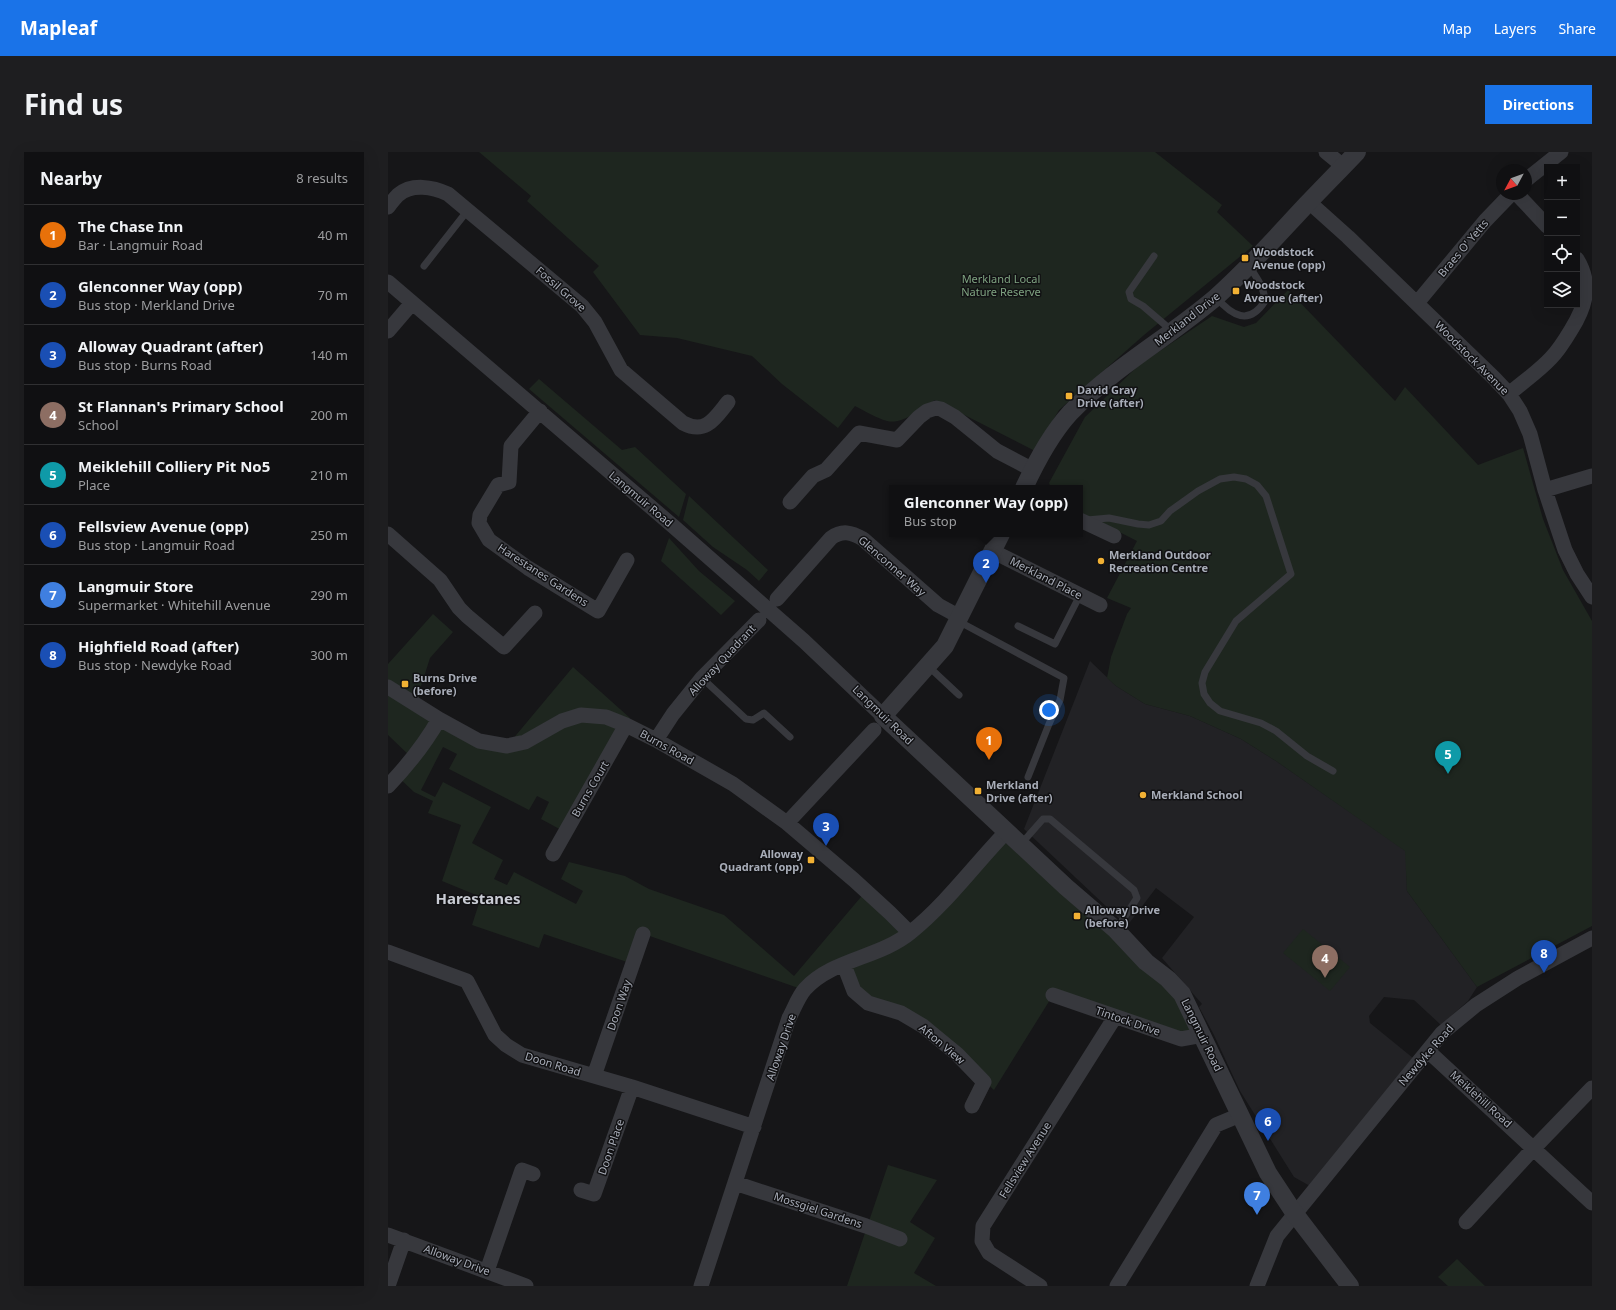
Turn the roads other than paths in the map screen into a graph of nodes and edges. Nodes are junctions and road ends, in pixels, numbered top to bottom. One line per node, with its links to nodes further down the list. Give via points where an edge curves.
1 (1326, 152): 4 (street)
2 (1357, 152): 4 (street, Merkland Drive)
3 (1561, 152): 5 (street)
4 (1343, 166): 8 (street, Merkland Drive)
5 (1532, 175)
6 (1505, 200): 19 (street, Braes O' Yetts)
7 (1523, 200): 11 (street)
8 (1309, 202): 15 (street, Merkland Drive); 19 (street, Woodstock Avenue)
9 (388, 207): 10 (street, Fossil Grove, via 399,194 424,186 448,194)
10 (468, 210): 14 (lane); 23 (street, Fossil Grove, via 582,306 595,322 621,370 683,424 704,427)
11 (1544, 223)
12 (1154, 256): 21 (lane, via 1129,292 1131,299 1144,306)
13 (1580, 262): 22 (street, via 1590,288 1585,308 1551,359)
14 (424, 266)
15 (1249, 266): 17 (street, Merkland Drive); 17 (lane, via 1262,285 1264,293 1265,301 1256,313 1248,317 1233,313)
16 (388, 282): 18 (street, Langmuir Road)
17 (1216, 297): 21 (street, Merkland Drive)
18 (412, 303): 20 (street); 24 (street, Langmuir Road)
19 (1417, 303): 22 (street, Woodstock Avenue)
20 (388, 331)
21 (1173, 332): 25 (street, Merkland Drive, via 1124,366 1069,414)
22 (1509, 394): 28 (street, Woodstock Avenue, via 1520,410 1530,434)
23 (728, 402)
24 (540, 411): 36 (street, Harestanes Gardens, via 511,446 509,482 498,485 480,515 479,524 483,532 489,540 528,568 598,610); 50 (street, Langmuir Road, via 804,641)
25 (1033, 470): 27 (street, Merkland Drive); 29 (street, via 997,451 947,411 936,408 919,417 897,440 859,433 826,470 813,476)
26 (1592, 476): 28 (street)
27 (1026, 485)
28 (1545, 490): 38 (street, Woodstock Avenue, via 1565,550)
29 (790, 502)
30 (1083, 520): 54 (lane, via 1109,518 1149,524 1161,521 1170,511 1220,479 1234,477 1246,479 1257,485 1266,496 1291,574 1236,621 1205,672 1202,683 1204,694 1220,711 1261,723)
31 (1083, 521): 33 (street)
32 (388, 534): 41 (street, via 440,580 460,608 504,647)
33 (1114, 536)
34 (999, 537): 35 (street)
35 (992, 551): 37 (street, Merkland Place); 42 (street)
36 (627, 560)
37 (1080, 595): 40 (street, Merkland Place); 44 (lane, via 1055,644)
38 (1592, 597)
39 (777, 599): 42 (street, Glenconner Way, via 831,538 837,533 851,532 863,539 938,606)
40 (1100, 605)
41 (534, 613)
42 (959, 619): 45 (street, via 945,646); 55 (lane, via 1064,678 1060,700)
43 (759, 620): 46 (street, Alloway Quadrant)
44 (1018, 626)
45 (928, 666): 48 (lane); 50 (street)
46 (702, 678): 52 (lane, via 746,719 754,720 764,713); 53 (street, Alloway Quadrant)
47 (388, 687): 49 (street, Burns Road)
48 (960, 695)
49 (439, 719): 51 (street, Burns Road, via 479,741 507,746 525,742 562,721 580,715 606,717); 56 (street, via 418,752)
50 (879, 723): 57 (street); 58 (street, Langmuir Road)
51 (626, 725): 53 (street, Burns Road); 60 (street, Burns Court)
52 (790, 737)
53 (656, 740): 57 (street, Burns Road, via 733,784)
54 (1333, 771)
55 (1028, 777)
56 (388, 786)
57 (787, 823): 63 (street, Burns Road, via 886,908)
58 (1007, 831): 59 (street, Langmuir Road); 63 (street, Alloway Drive)
59 (1021, 844): 61 (street, Langmuir Road); 61 (lane, via 1043,819 1050,819 1134,890 1137,898)
60 (553, 854)
61 (1116, 930): 69 (street, Langmuir Road, via 1146,962 1182,994)
62 (643, 934): 71 (street, Doon Way)
63 (910, 934): 66 (street, Alloway Drive, via 881,950)
64 (1592, 938): 70 (street, Newdyke Road, via 1518,978 1476,1005 1442,1033)
65 (388, 952): 71 (street, Doon Road, via 467,981 495,1035 522,1055)
66 (844, 964): 74 (street, Afton View, via 854,990 868,1003 901,1013 923,1026 957,1054 984,1082); 76 (street, Alloway Drive, via 823,974 804,990 789,1018)
67 (1053, 995): 68 (street, Tintock Drive)
68 (1114, 1017): 69 (street, Tintock Drive, via 1181,1039); 91 (street, Fellsview Avenue, via 983,1226 982,1241 989,1253)
69 (1203, 1035): 75 (street, Langmuir Road)
70 (1428, 1051): 77 (street, Meiklehill Road); 82 (street, Newdyke Road)
71 (594, 1076): 72 (street, Doon Road)
72 (632, 1087): 76 (street, Doon Road); 80 (street, Doon Place, via 594,1194)
73 (1592, 1088): 77 (street)
74 (972, 1106)
75 (1240, 1115): 82 (street, Langmuir Road, via 1268,1173); 92 (street, via 1216,1125)
76 (754, 1127): 79 (street, Alloway Drive)
77 (1534, 1148): 81 (street, Meiklehill Road); 83 (street)
78 (533, 1174): 87 (street, via 522,1170)
79 (735, 1183): 85 (street, Mossgiel Gardens); 90 (street, Alloway Drive)
80 (581, 1190)
81 (1592, 1203)
82 (1295, 1214): 93 (street, Newdyke Road, via 1277,1236); 94 (street, Langmuir Road)
83 (1466, 1222)
84 (388, 1235): 86 (street, Alloway Drive)
85 (900, 1239)
86 (404, 1240): 87 (street, Alloway Drive); 88 (street)
87 (487, 1271): 89 (street, Alloway Drive)
88 (388, 1286)
89 (526, 1286)
90 (701, 1286)
91 (1040, 1286)
92 (1117, 1286)
93 (1258, 1286)
94 (1350, 1286)

